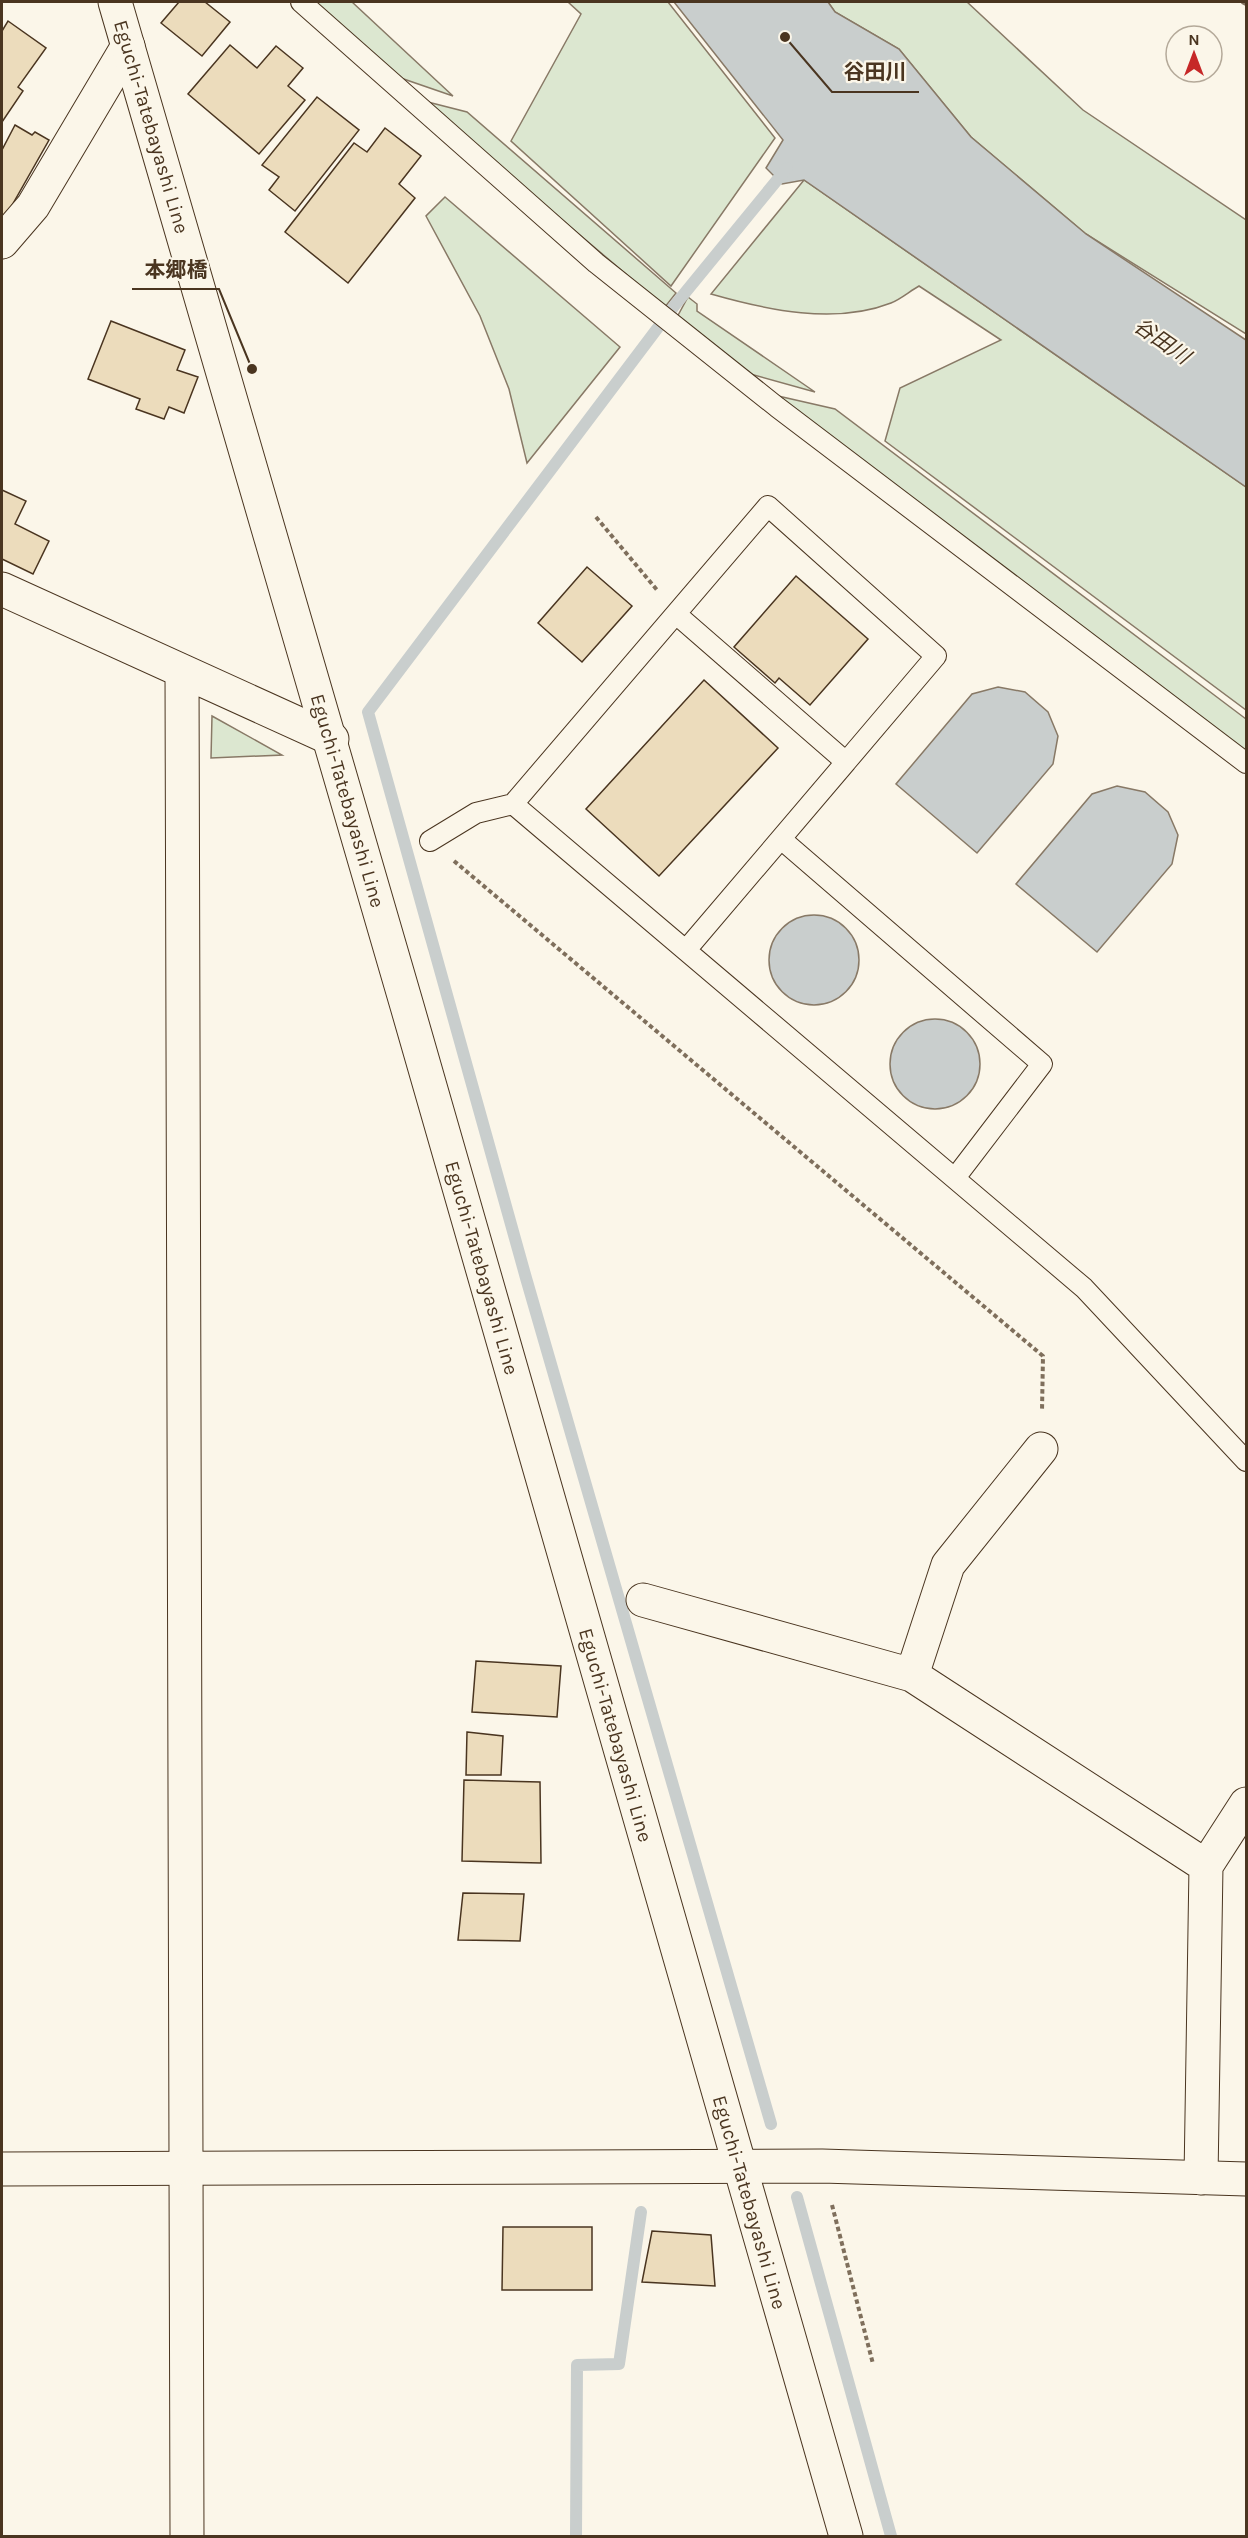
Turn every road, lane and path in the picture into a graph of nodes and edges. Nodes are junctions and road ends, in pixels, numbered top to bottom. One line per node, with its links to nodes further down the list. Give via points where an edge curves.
1 (115, 2): 5 (street, Eguchi-Tatebayashi Line)
2 (301, 2): 13 (lane, via 596,264 786,414)
3 (1242, 2): 4 (path)
4 (1246, 4)
5 (128, 46): 6 (street, via 33,206); 11 (street, Eguchi-Tatebayashi Line)
6 (2, 242)
7 (596, 517): 9 (path)
8 (2, 589): 10 (street)
9 (676, 614): 12 (lane); 12 (lane, via 768,506 936,656); 14 (lane)
10 (182, 671): 11 (street); 28 (street)
11 (332, 739): 25 (street, Eguchi-Tatebayashi Line)
12 (846, 762): 15 (lane)
13 (1246, 763)
14 (513, 804): 16 (lane, via 476,813); 17 (lane)
15 (781, 839): 17 (lane); 18 (lane, via 1042,1064)
16 (430, 841): 19 (path, via 1043,1356)
17 (686, 950): 18 (lane)
18 (955, 1178): 20 (lane, via 1084,1288)
19 (1041, 1449): 22 (street, via 948,1565)
20 (1246, 1461)
21 (643, 1600): 22 (street)
22 (912, 1675): 24 (street)
23 (1246, 1804): 24 (street)
24 (1206, 1866): 29 (street)
25 (738, 2166): 26 (street); 28 (street); 33 (street, Eguchi-Tatebayashi Line)
26 (822, 2166): 29 (street); 31 (path)
27 (2, 2169): 28 (street)
28 (188, 2169): 32 (street)
29 (1201, 2178): 30 (street)
30 (1246, 2179)
31 (873, 2364)
32 (187, 2536)
33 (846, 2536)

